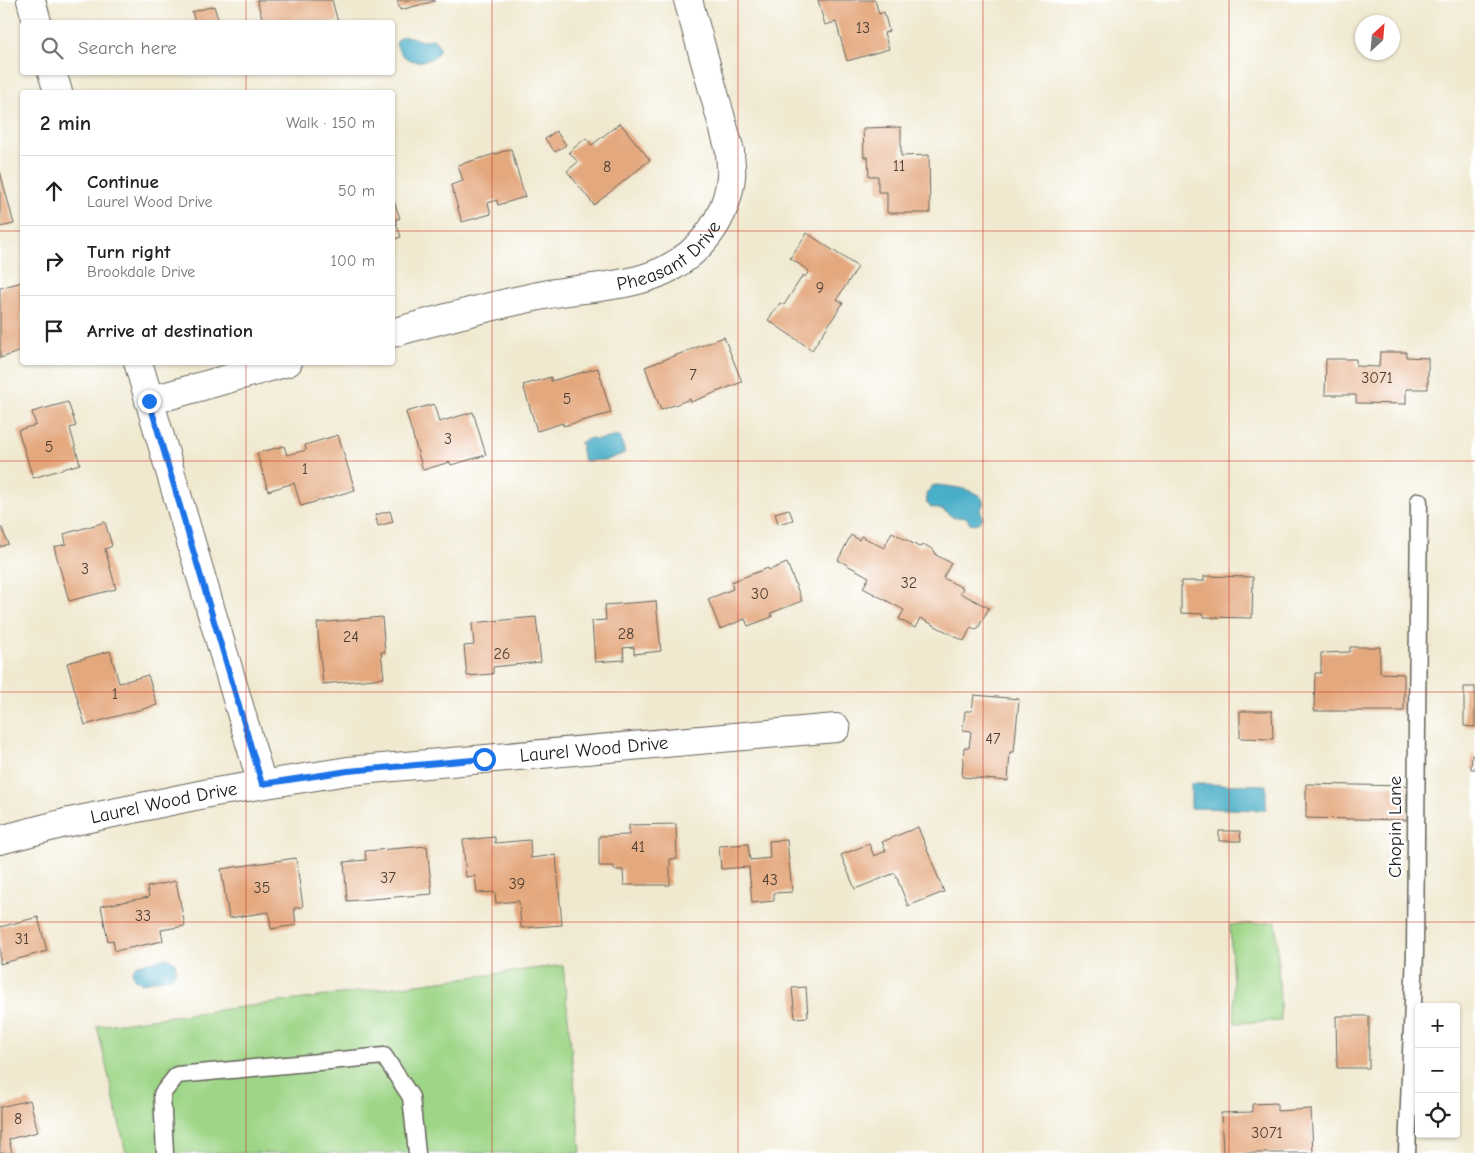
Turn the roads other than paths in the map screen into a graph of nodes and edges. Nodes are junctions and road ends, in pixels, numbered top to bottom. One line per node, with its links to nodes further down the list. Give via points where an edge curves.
1 (31, 0): 3 (street)
2 (688, 0): 6 (street, Pheasant Drive, via 730,151 731,177 725,204 711,233 691,255 665,271 637,280 543,295)
3 (36, 20)
4 (53, 75): 5 (street)
5 (57, 90)
6 (395, 332)
7 (139, 365): 9 (street)
8 (277, 365): 9 (street)
9 (149, 401): 12 (street)
10 (1418, 501): 16 (lane, Chopin Lane, via 1415,952)
11 (836, 728): 12 (street, Laurel Wood Drive, via 348,771)
12 (262, 784): 13 (street, Laurel Wood Drive, via 65,823)
13 (0, 840)
14 (165, 1153): 15 (lane, via 162,1094 177,1074 384,1056 411,1097)
15 (417, 1153)
16 (1407, 1153)

